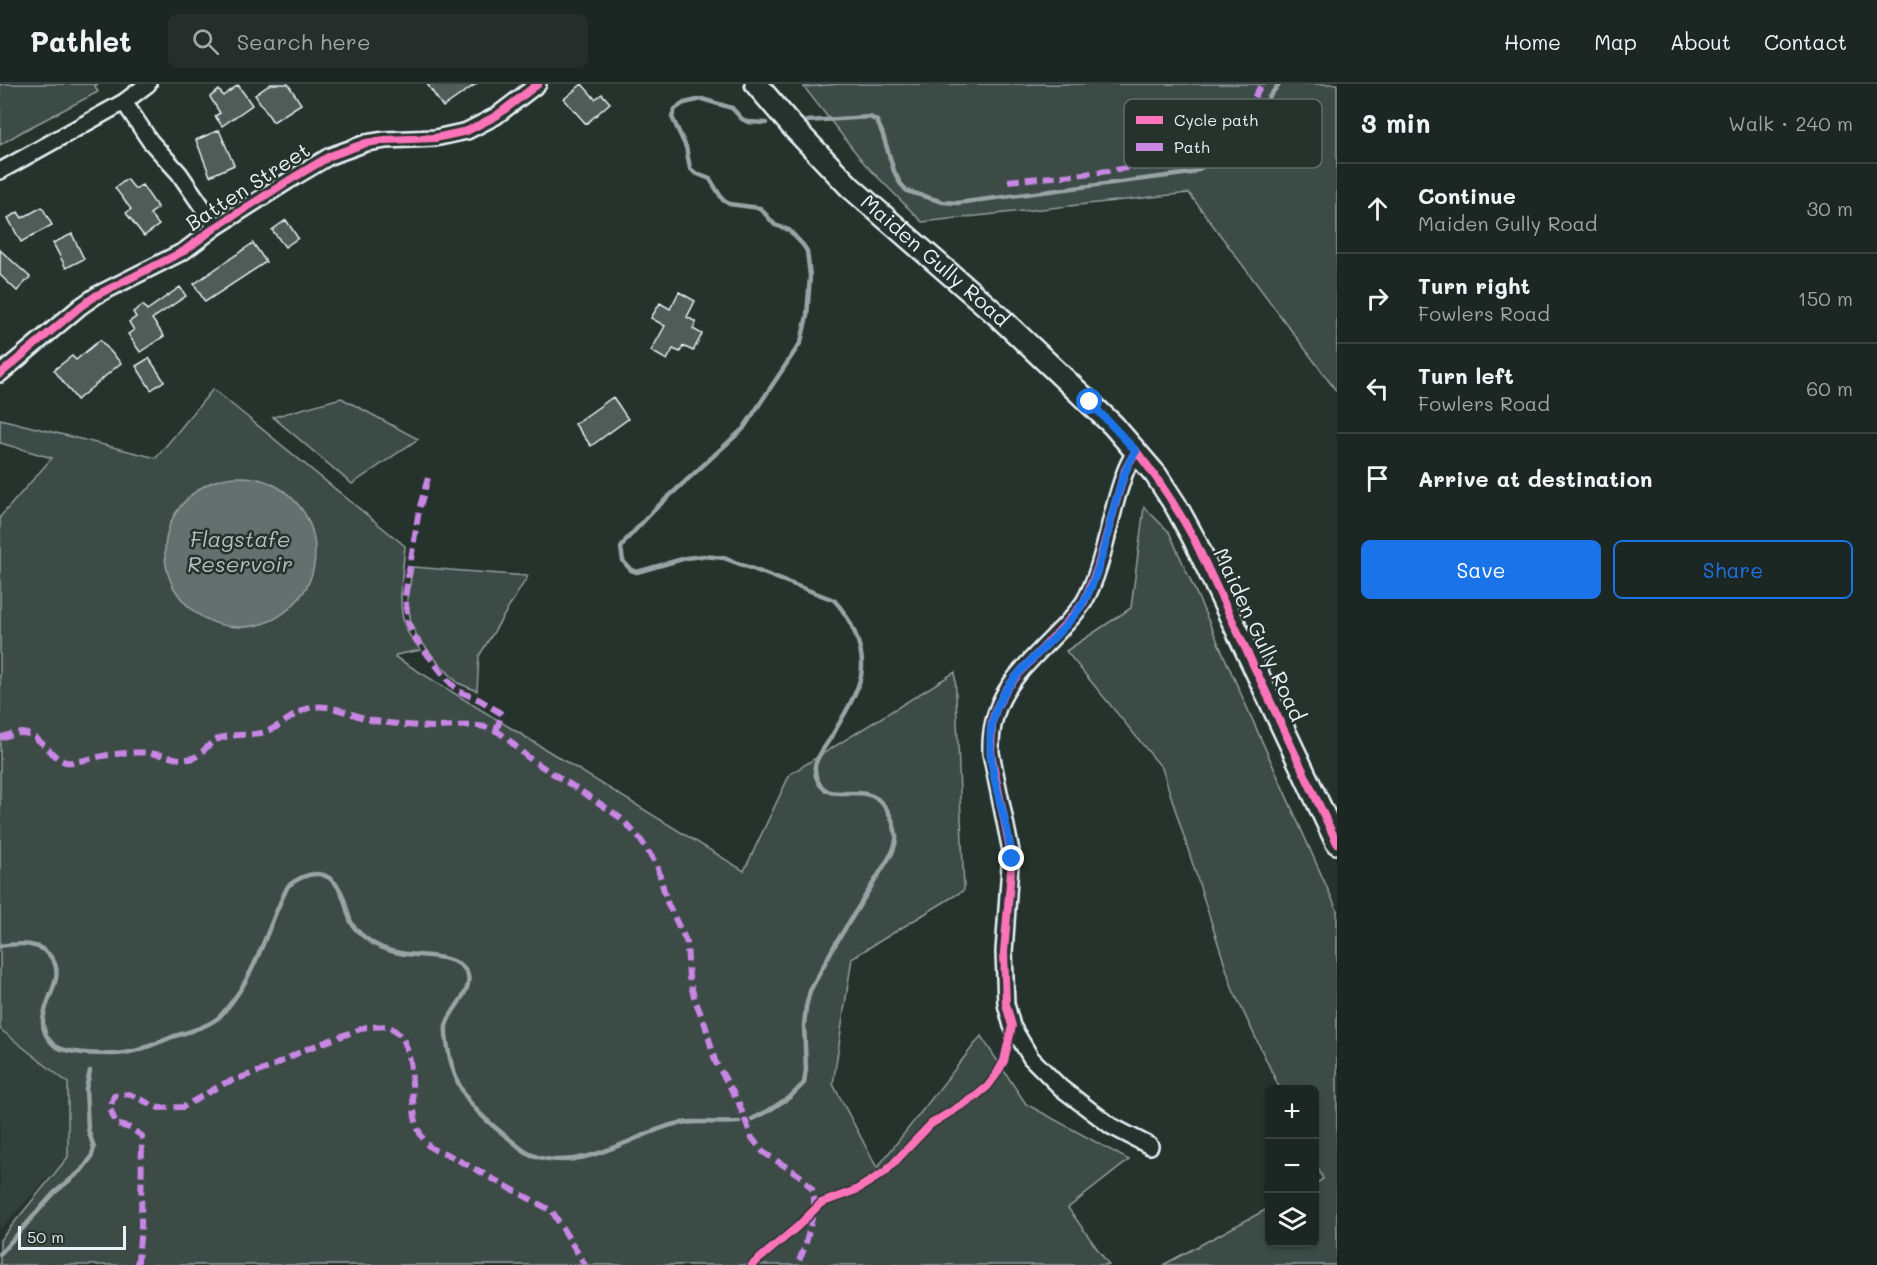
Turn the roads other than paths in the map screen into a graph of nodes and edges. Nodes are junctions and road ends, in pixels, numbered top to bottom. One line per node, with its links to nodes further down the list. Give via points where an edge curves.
1 (148, 84): 4 (street)
2 (538, 84): 6 (street, Batten Street, via 496,116 467,131 435,138 366,143 330,156)
3 (756, 84): 8 (street, Maiden Gully Road, via 850,188 996,314)
4 (124, 102): 5 (street); 6 (street)
5 (0, 171)
6 (216, 227): 7 (street, Batten Street, via 172,258 97,295)
7 (0, 374)
8 (1136, 451): 9 (street, Maiden Gully Road, via 1156,475 1194,539); 10 (street, via 1125,470 1084,602 1006,690 996,709 990,737 1011,850 1004,952 1006,1004 1012,1026 1031,1059 1061,1088 1111,1126)
9 (1337, 843)
10 (1150, 1146)

